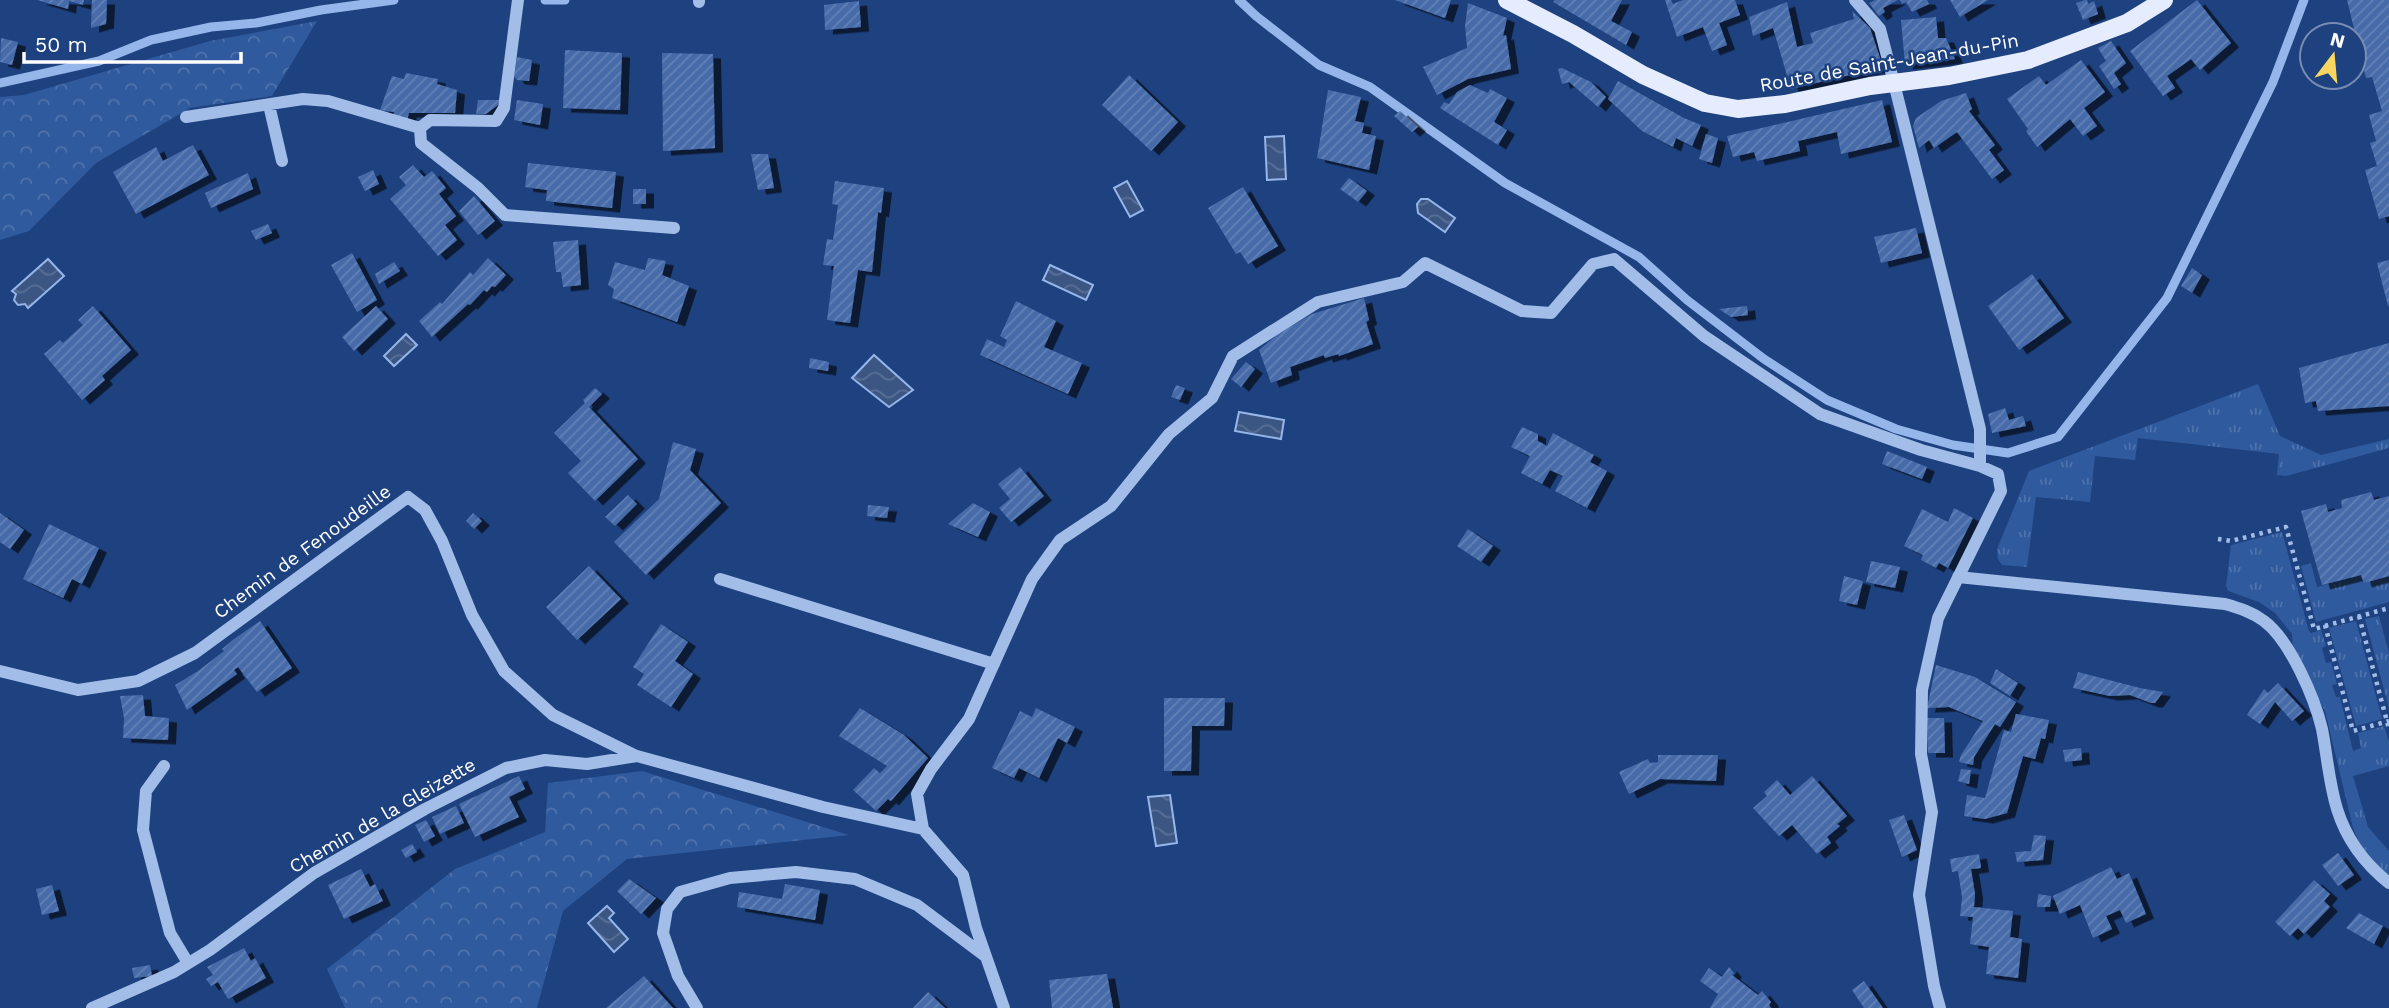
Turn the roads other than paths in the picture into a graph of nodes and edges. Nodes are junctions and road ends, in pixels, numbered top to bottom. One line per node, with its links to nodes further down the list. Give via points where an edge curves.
1 (518, 0): 8 (street, via 504,108 496,121 430,120)
2 (1507, 0): 5 (main road, Route de Saint-Jean-du-Pin, via 1643,75 1705,103 1738,109)
3 (1855, 0): 5 (street, via 1880,29)
4 (2164, 0): 5 (main road, Route de Saint-Jean-du-Pin, via 2127,23 2028,60)
5 (1894, 83): 11 (street, via 1980,429)
6 (269, 105): 7 (street); 8 (street, via 303,99 328,101); 9 (street)
7 (186, 117)
8 (420, 128): 10 (street, via 421,144 505,215)
9 (282, 161)
10 (674, 228)
11 (1980, 466): 12 (street, via 1998,474 2001,491); 14 (street, via 1820,414 1704,336 1614,259 1593,264 1551,313 1522,311 1425,263 1403,282 1318,302 1233,356 1212,398 1169,433 1111,506 1060,540 1032,579)
12 (1958, 577): 19 (street, via 2225,604 2266,622 2302,676 2317,709 2336,808 2344,827 2367,862); 25 (street, via 1938,618 1922,690 1921,754 1932,812 1919,895)
13 (720, 579): 14 (street)
14 (994, 664): 18 (street, via 969,719 930,769 917,794)
15 (0, 671): 16 (street, Chemin de Fenoudeille, via 78,690 138,681 195,653 408,497 425,510 472,614 505,671 553,715)
16 (637, 756): 18 (street, Chemin de la Gleizette); 21 (street, Chemin de la Gleizette, via 587,764 545,760 506,768 425,808 314,873)
17 (164, 766): 21 (street, via 146,791 143,830 170,933)
18 (923, 829): 20 (street, via 962,875)
19 (2389, 883)
20 (985, 956): 23 (street, via 917,905 855,880 796,872 730,878 680,892 667,909 663,933 678,976); 24 (street)
21 (188, 963): 22 (street, Chemin de la Gleizette)
22 (92, 1008)
23 (697, 1008)
24 (1004, 1008)
25 (1940, 1008)

